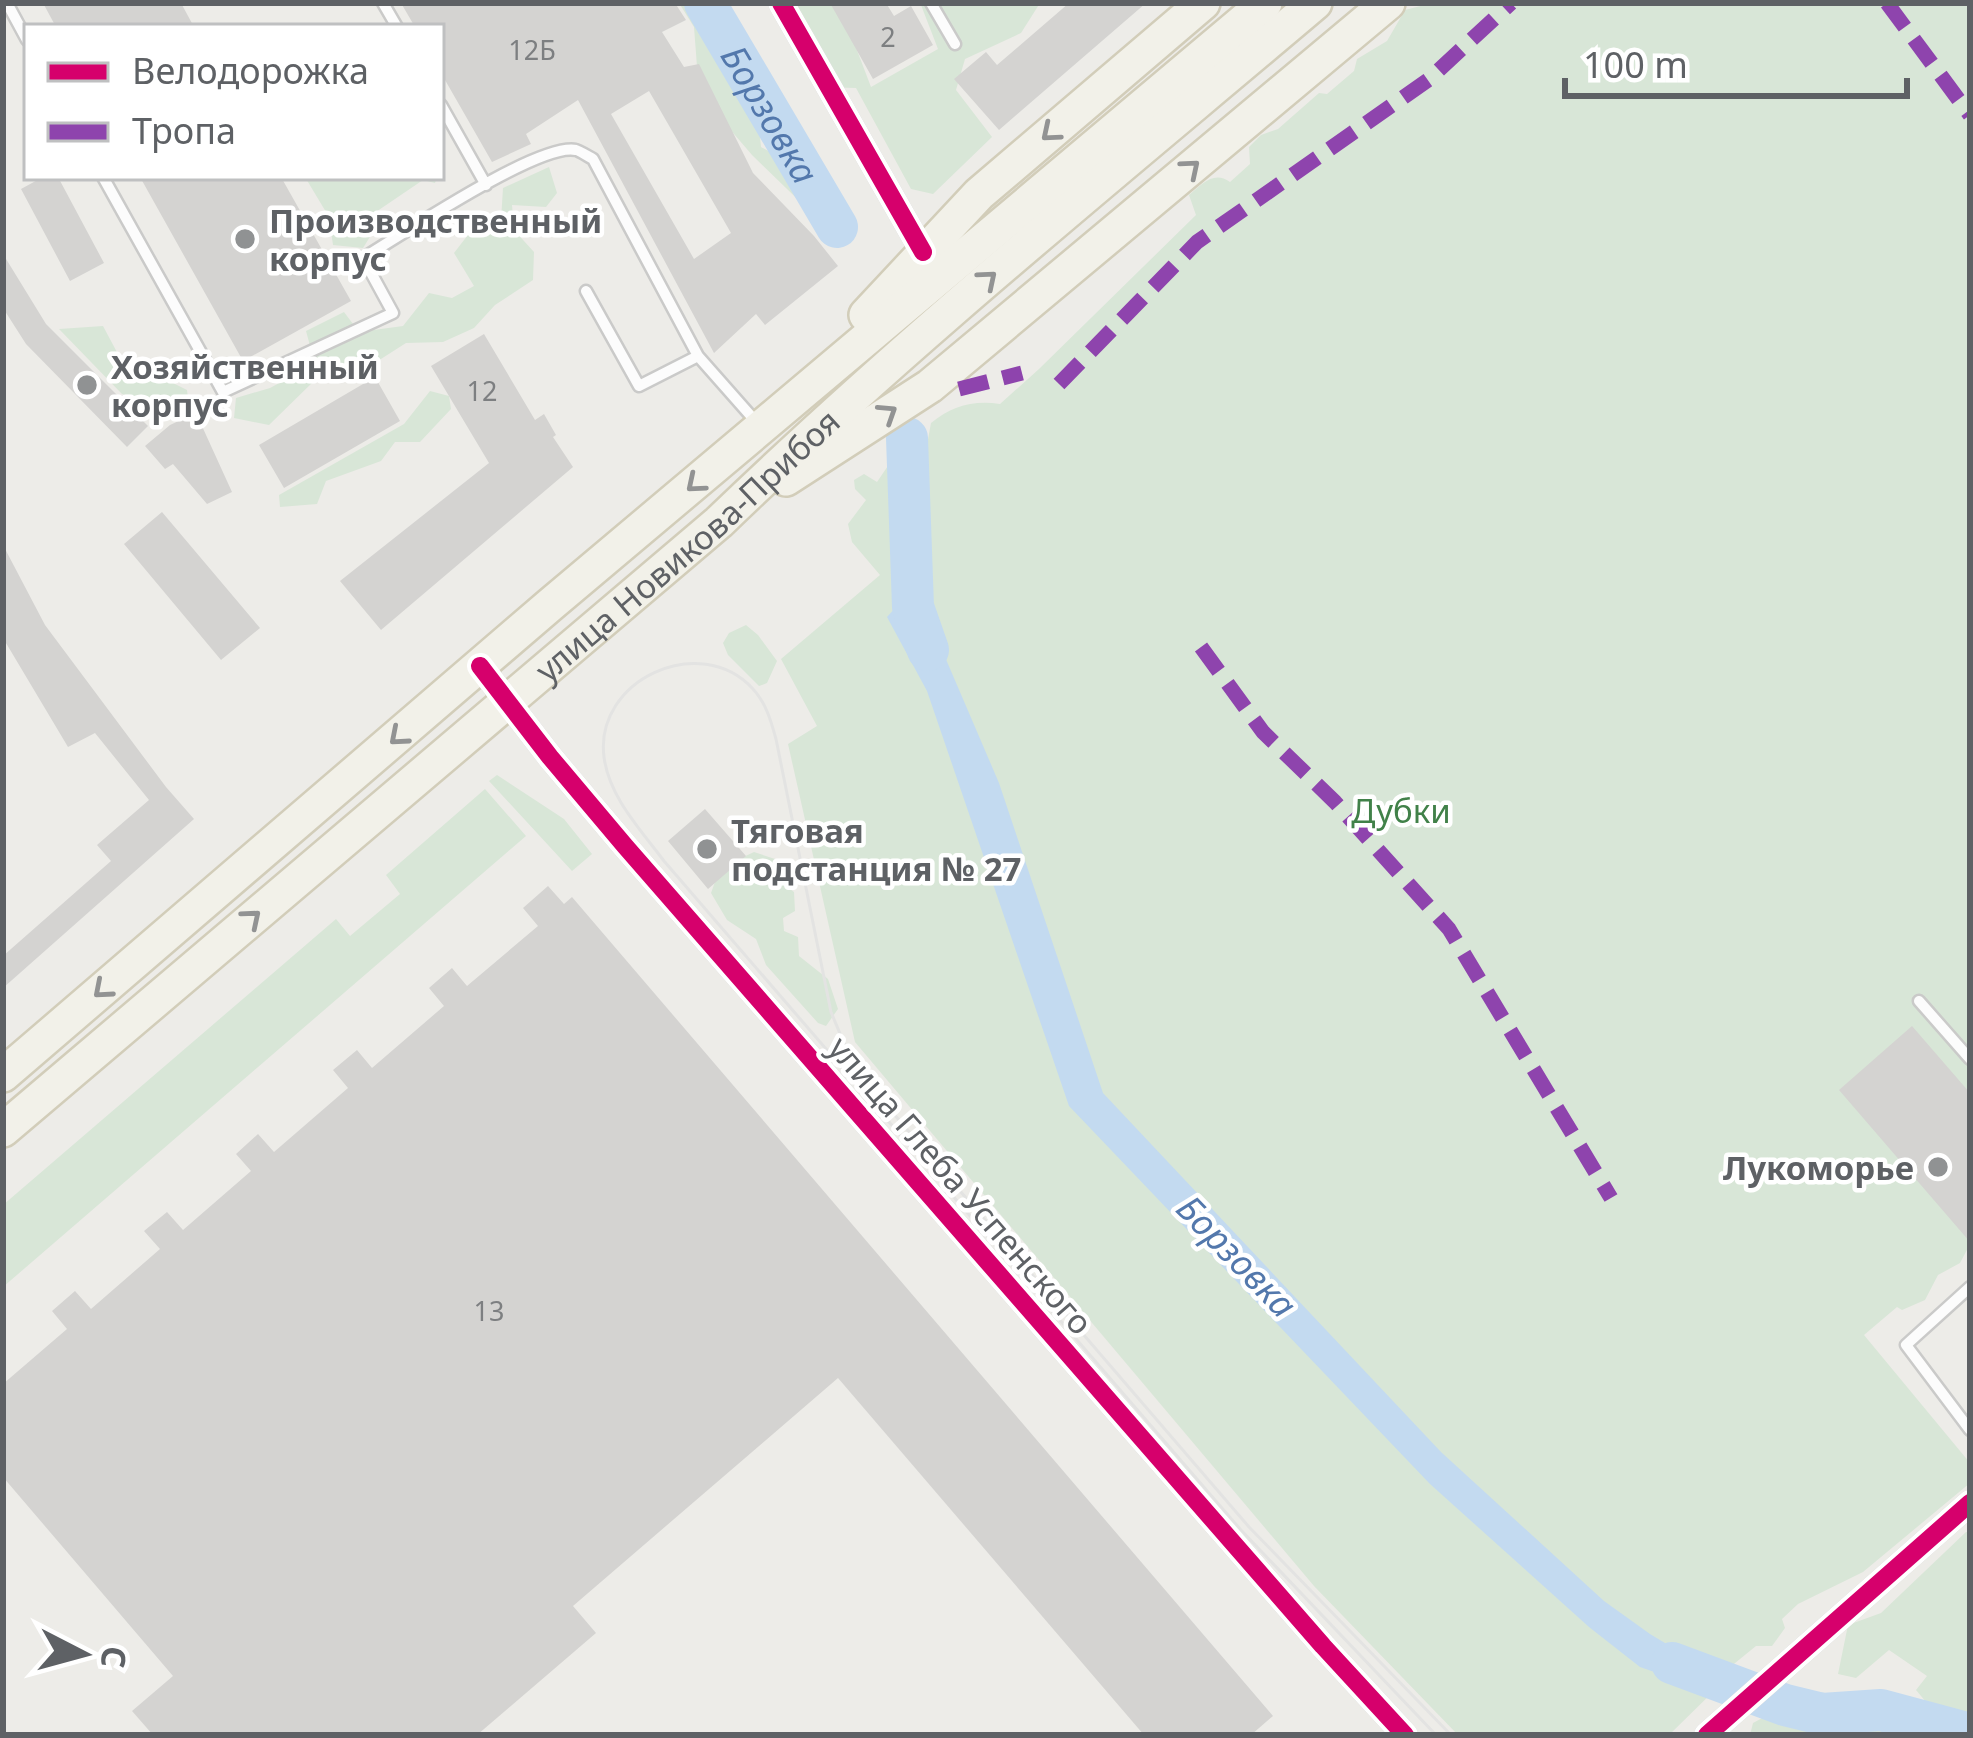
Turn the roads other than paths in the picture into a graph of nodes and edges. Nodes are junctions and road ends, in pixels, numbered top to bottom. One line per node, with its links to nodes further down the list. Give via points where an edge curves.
1 (7, 3): 8 (lane)
2 (782, 3): 13 (street)
3 (931, 3): 9 (lane)
4 (1203, 3): 13 (main road, one-way to 13)
5 (1265, 3): 16 (main road, улица Новикова-Прибоя)
6 (1315, 3): 17 (main road, улица Новикова-Прибоя, one-way to 6, via 934,324)
7 (1388, 3): 17 (main road, one-way to 7, via 930,386)
8 (24, 34)
9 (955, 44)
10 (444, 110): 12 (lane)
11 (106, 180): 12 (lane, via 223,392 393,313 363,258)
12 (486, 185): 15 (lane, via 549,152 577,150 592,159)
13 (922, 252): 16 (main road)
14 (586, 291): 15 (lane, via 639,386)
15 (698, 356): 16 (lane)
16 (772, 417): 18 (main road, улица Новикова-Прибоя, one-way to 18)
17 (719, 522): 19 (main road, улица Новикова-Прибоя)
18 (481, 666): 19 (street, улица Глеба Успенского); 22 (main road, улица Новикова-Прибоя, one-way to 22)
19 (508, 700): 23 (main road, улица Новикова-Прибоя, one-way to 19); 28 (street, улица Глеба Успенского, via 640,863)
20 (1919, 1001): 21 (lane)
21 (1970, 1059)
22 (3, 1076)
23 (3, 1130)
24 (1970, 1287): 25 (lane, via 1906,1345)
25 (1970, 1430)
26 (1970, 1503): 27 (street)
27 (1712, 1730)
28 (1405, 1735)

